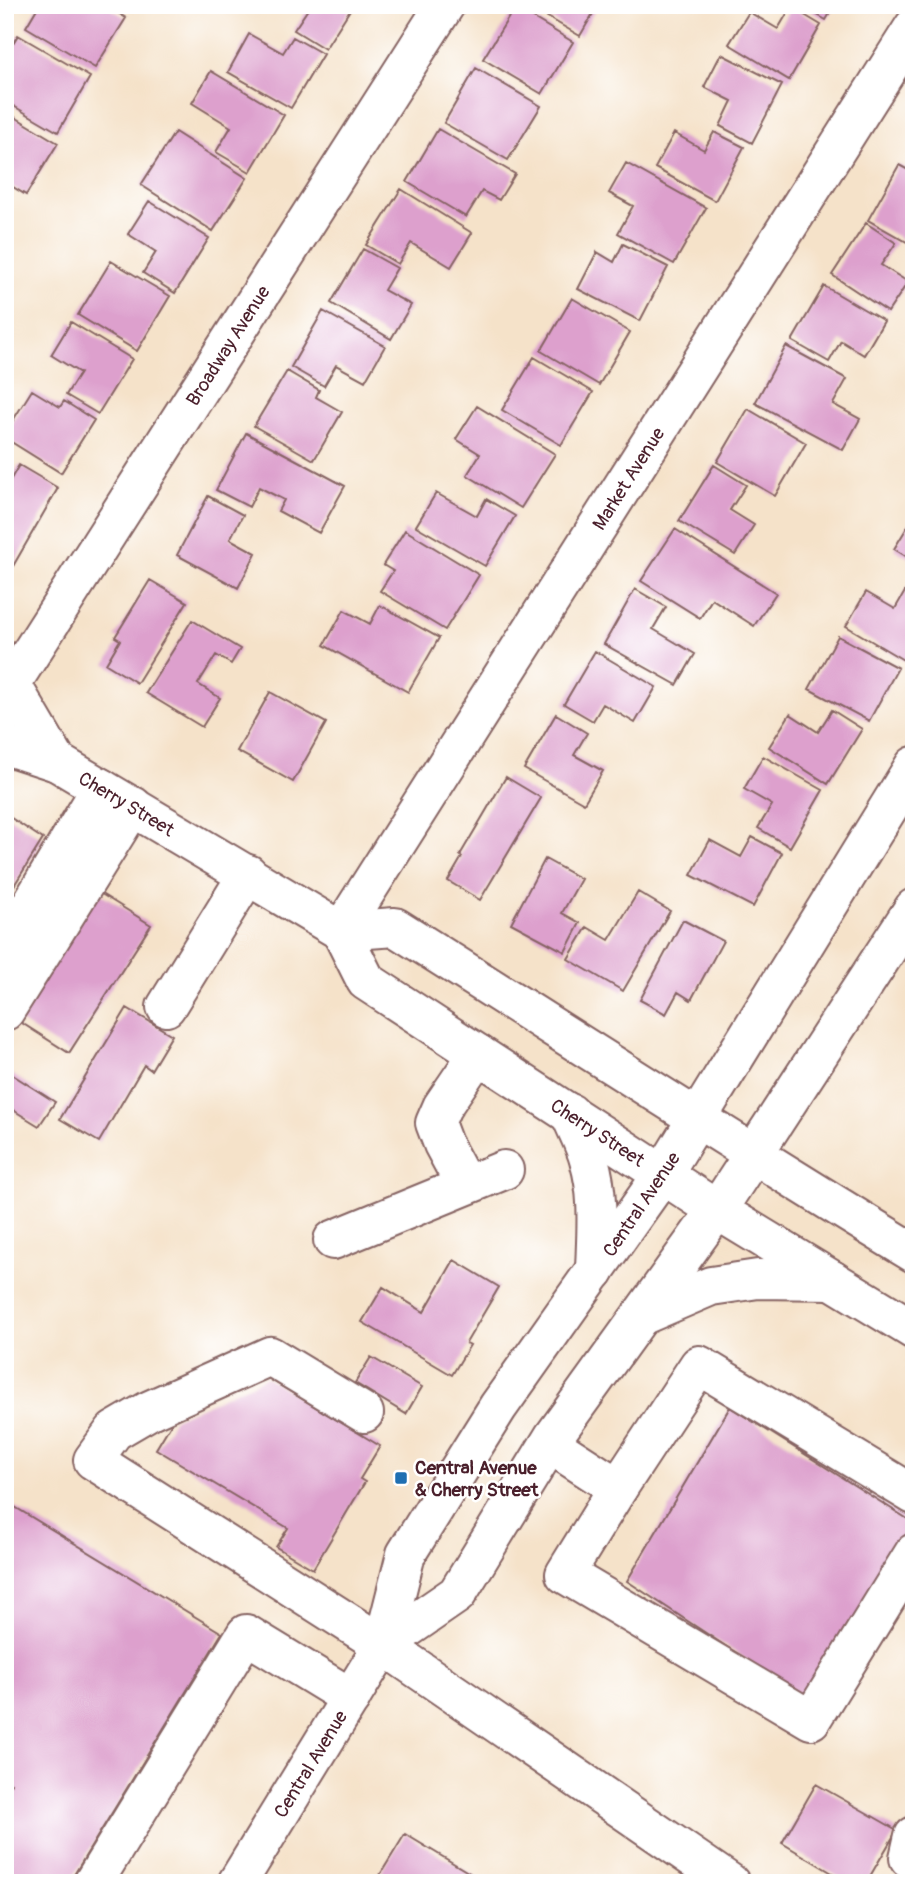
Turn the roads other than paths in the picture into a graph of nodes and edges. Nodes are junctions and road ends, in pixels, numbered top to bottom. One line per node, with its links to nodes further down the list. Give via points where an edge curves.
1 (445, 5): 3 (street, Broadway Avenue)
2 (914, 27): 10 (street, Market Avenue)
3 (8, 682): 5 (street, Cherry Street)
4 (5, 745): 5 (street, Cherry Street)
5 (57, 762): 7 (street, Cherry Street)
6 (914, 766): 16 (street, Central Avenue)
7 (117, 797): 8 (street, Cherry Street); 11 (street); 13 (street)
8 (248, 874): 10 (street, Cherry Street); 12 (street)
9 (914, 908): 17 (street, Central Avenue)
10 (341, 931): 14 (street, Cherry Street, via 366,981); 16 (street, via 395,927)
11 (5, 948)
12 (166, 1007)
13 (5, 1011)
14 (478, 1054): 15 (street, Cherry Street); 20 (street, via 435,1123)
15 (570, 1114): 19 (street, Cherry Street); 24 (street, via 594,1184)
16 (698, 1117): 17 (street); 19 (street, Central Avenue)
17 (754, 1155): 21 (street, Central Avenue); 23 (street)
18 (504, 1170): 20 (street)
19 (663, 1174): 21 (street, Cherry Street); 24 (street, Central Avenue)
20 (465, 1185): 22 (street)
21 (717, 1210): 25 (street, Cherry Street); 26 (street, Central Avenue)
22 (333, 1240)
23 (914, 1253)
24 (595, 1271): 33 (street, Central Avenue, via 498,1407 406,1554)
25 (832, 1280): 26 (street, via 758,1279 711,1286); 27 (street, Cherry Street)
26 (641, 1316): 29 (street, Central Avenue)
27 (914, 1330)
28 (363, 1413): 33 (street, via 270,1356 114,1431 93,1460)
29 (550, 1444): 30 (street); 33 (street, Central Avenue, via 457,1594)
30 (618, 1488): 31 (street, via 699,1365); 32 (street, via 565,1574 811,1720)
31 (914, 1495)
32 (914, 1553)
33 (383, 1645): 34 (street, Central Avenue); 39 (street)
34 (351, 1698): 37 (street, via 246,1634); 38 (street, Central Avenue)
35 (914, 1836): 36 (street, via 909,1858)
36 (914, 1861)
37 (108, 1878)
38 (237, 1883)
39 (730, 1883)

